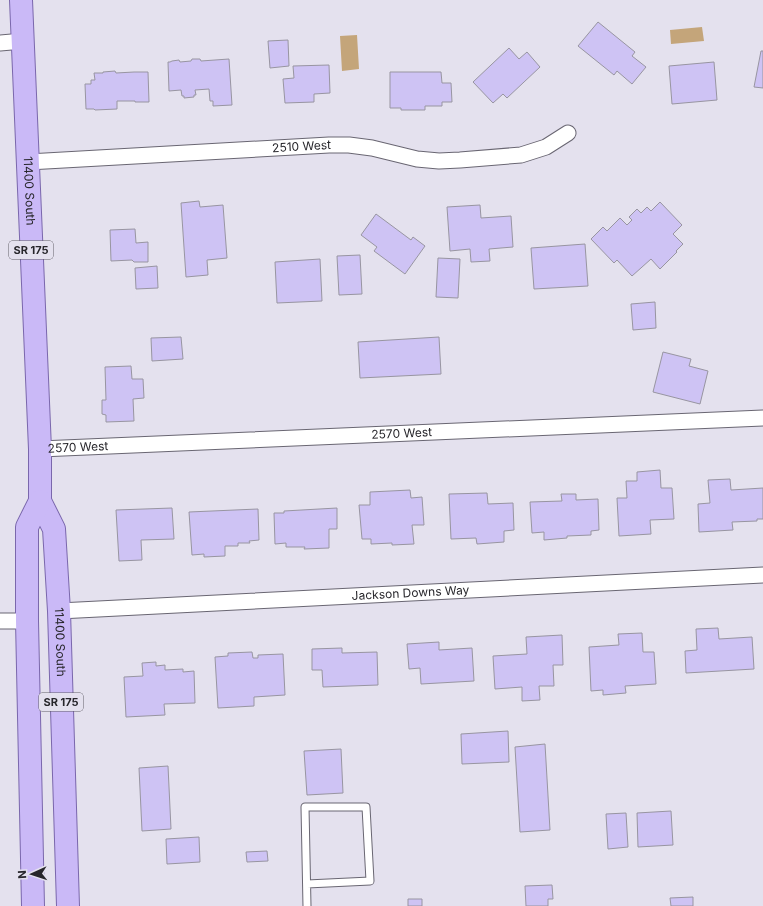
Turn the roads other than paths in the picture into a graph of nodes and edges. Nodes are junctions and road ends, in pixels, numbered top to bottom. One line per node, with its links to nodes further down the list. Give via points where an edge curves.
1 (21, 0): 2 (main road, 11400 South / SR 175)
2 (23, 41): 3 (street); 5 (main road, 11400 South / SR 175)
3 (0, 43)
4 (568, 133): 5 (street, 2510 West, via 546,147 521,155 460,160 417,159 372,148 328,145)
5 (28, 162): 7 (main road, 11400 South / SR 175)
6 (763, 418): 7 (street, 2570 West)
7 (40, 449): 8 (main road, 11400 South / SR 175)
8 (40, 501): 10 (main road, 11400 South / SR 175, via 54,530); 11 (main road, 11400 South / SR 175, via 26,527)
9 (763, 575): 10 (street, Jackson Downs Way)
10 (58, 611): 15 (main road, 11400 South / SR 175)
11 (27, 620): 12 (street); 14 (main road, 11400 South / SR 175)
12 (0, 621)
13 (307, 884): 13 (lane, via 305,807 366,807 370,881); 16 (lane)
14 (33, 906)
15 (68, 906)
16 (308, 906)

